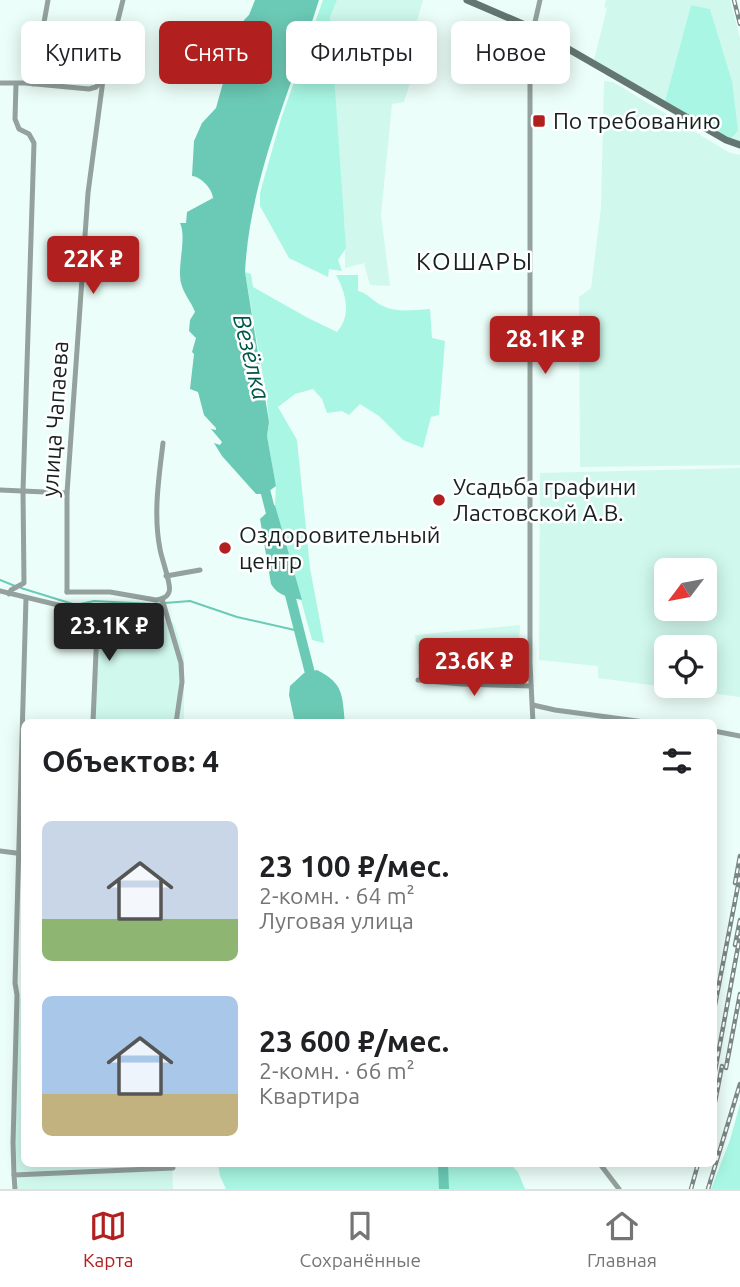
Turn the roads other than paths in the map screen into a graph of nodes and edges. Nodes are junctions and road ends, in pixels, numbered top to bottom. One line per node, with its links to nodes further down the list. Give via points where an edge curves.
1 (48, 0): 5 (street)
2 (123, 0): 6 (street, улица Чапаева)
3 (467, 0): 7 (street)
4 (540, 0): 8 (street)
5 (44, 21)
6 (118, 21)
7 (516, 21)
8 (534, 21)
9 (570, 50): 19 (street)
10 (0, 83): 11 (street)
11 (16, 84): 12 (street); 22 (street, via 15,119 34,143)
12 (21, 84)
13 (33, 84): 17 (street)
14 (99, 84): 17 (street)
15 (102, 84): 18 (street, улица Чапаева)
16 (530, 84): 33 (street)
17 (89, 89): 18 (street)
18 (99, 102): 23 (street, улица Чапаева, via 88,193)
19 (740, 145)
20 (163, 443): 25 (street, via 157,491 159,544)
21 (0, 490): 22 (street)
22 (23, 491): 23 (street); 28 (street, via 24,583)
23 (67, 493): 27 (street, улица Чапаева)
24 (200, 570): 25 (street)
25 (166, 576): 30 (street, via 169,592)
26 (0, 591): 28 (street)
27 (67, 592): 30 (street); 31 (street)
28 (9, 594): 29 (street)
29 (26, 598): 31 (street); 35 (street)
30 (162, 599): 37 (street, via 180,663)
31 (57, 603): 36 (street, via 95,618)
32 (418, 680): 33 (street)
33 (531, 686): 34 (street)
34 (533, 705): 38 (street); 39 (street)
35 (24, 719)
36 (93, 719)
37 (177, 719)
38 (533, 719)
39 (622, 719)
40 (717, 732): 41 (street)
41 (740, 736)
42 (0, 851): 43 (street)
43 (21, 854)
44 (21, 872): 45 (street)
45 (16, 995): 46 (street); 49 (street)
46 (21, 995)
47 (602, 1167): 51 (street)
48 (173, 1168): 49 (street)
49 (14, 1175): 50 (street)
50 (15, 1189)
51 (619, 1189)

